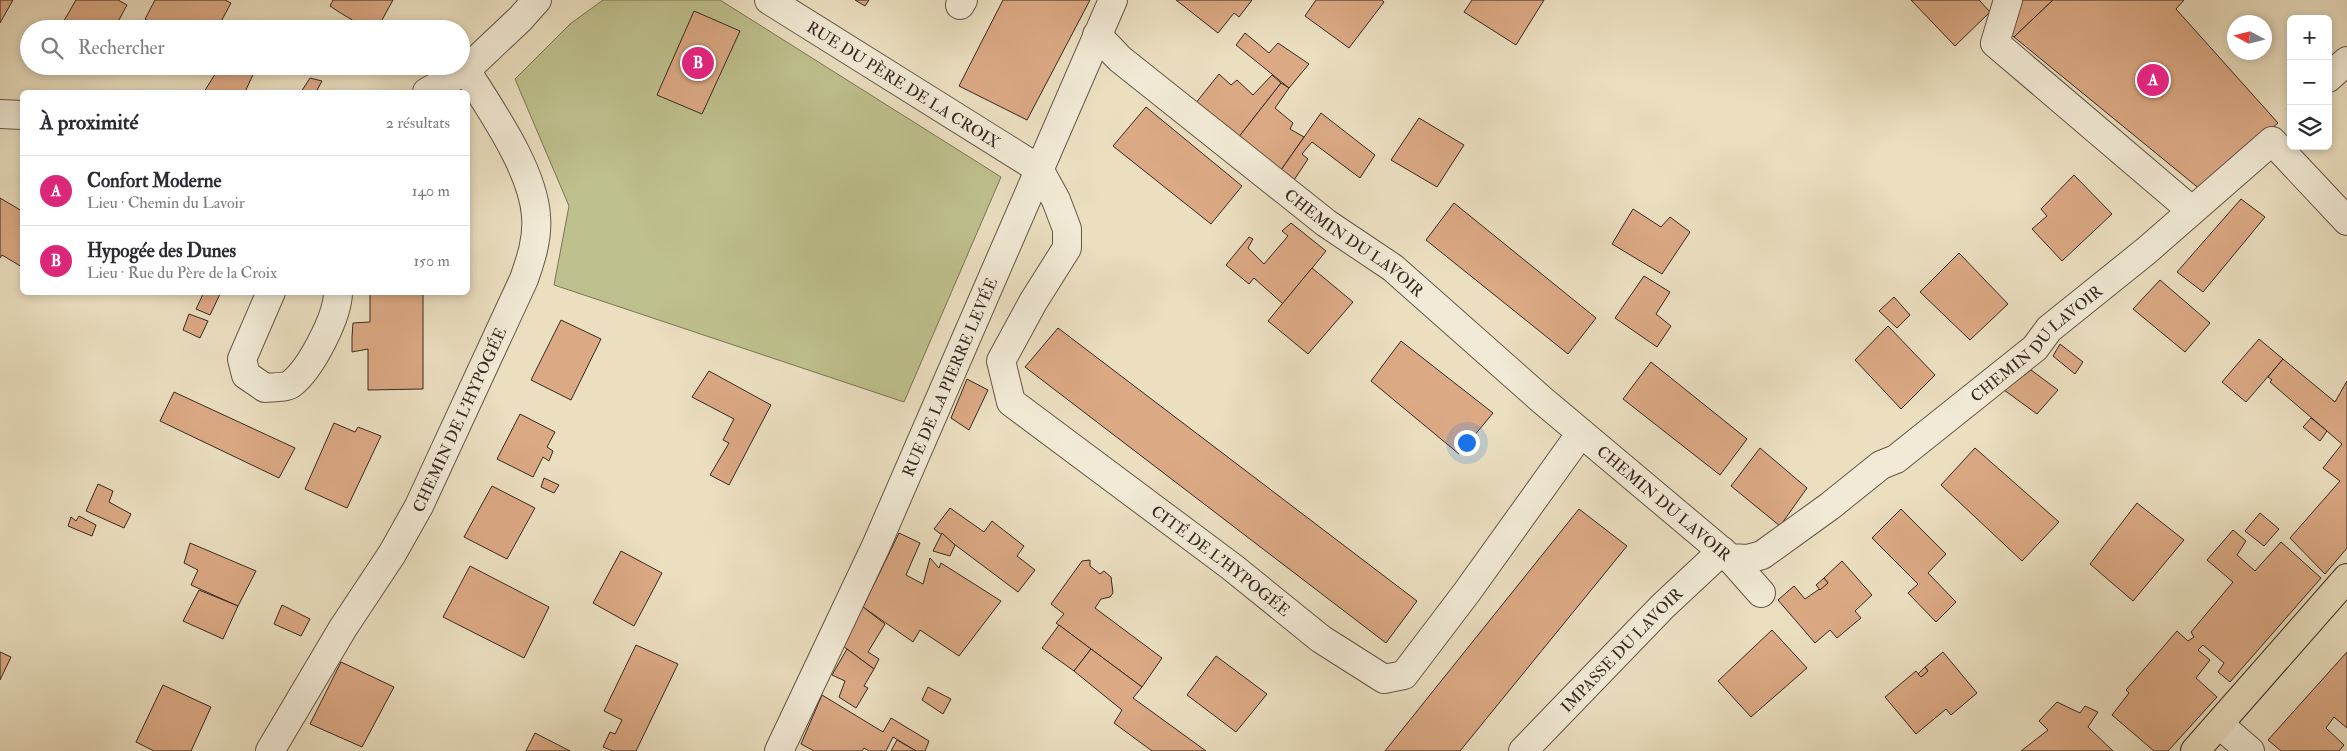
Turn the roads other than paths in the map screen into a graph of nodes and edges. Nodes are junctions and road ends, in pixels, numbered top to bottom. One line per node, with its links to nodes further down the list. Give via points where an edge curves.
1 (537, 0): 7 (street)
2 (769, 0): 14 (street, RUE DU PÈRE DE LA CROIX)
3 (1113, 0): 5 (street, RUE DE LA PIERRE LEVÉE)
4 (2008, 0): 15 (street, via 1995,43)
5 (1097, 35): 14 (street, RUE DE LA PIERRE LEVÉE); 19 (street, CHEMIN DU LAVOIR, via 1120,59 1326,223 1393,268)
6 (2347, 61): 8 (street)
7 (470, 66)
8 (2332, 74)
9 (457, 75): 11 (street)
10 (469, 75): 24 (street, CHEMIN DE L'HYPOGÉE, via 516,152 532,194 536,216 534,246 524,279 419,506)
11 (431, 90)
12 (0, 114): 13 (street)
13 (20, 115)
14 (1039, 168): 19 (street, CITÉ DE L'HYPOGÉE, via 1067,229 1067,248 1001,361 1010,402 1232,567 1321,639 1384,679 1404,675); 25 (street, RUE DE LA PIERRE LEVÉE, via 876,546)
15 (2191, 210): 16 (street, CHEMIN DU LAVOIR, via 2272,141); 20 (street, CHEMIN DU LAVOIR, via 2049,329 2035,348 1896,459 1881,465 1762,555 1748,559)
16 (2347, 221)
17 (270, 295): 18 (street, via 242,359 246,375 265,388 290,386 306,370 338,306)
18 (338, 295)
19 (1581, 433): 20 (street, CHEMIN DU LAVOIR)
20 (1726, 555): 22 (street); 26 (street, IMPASSE DU LAVOIR, via 1663,606)
21 (2347, 578): 23 (main road)
22 (1761, 593)
23 (2219, 724): 27 (main road); 28 (street)
24 (270, 751)
25 (779, 751)
26 (1523, 751)
27 (2195, 751)
28 (2250, 751)

